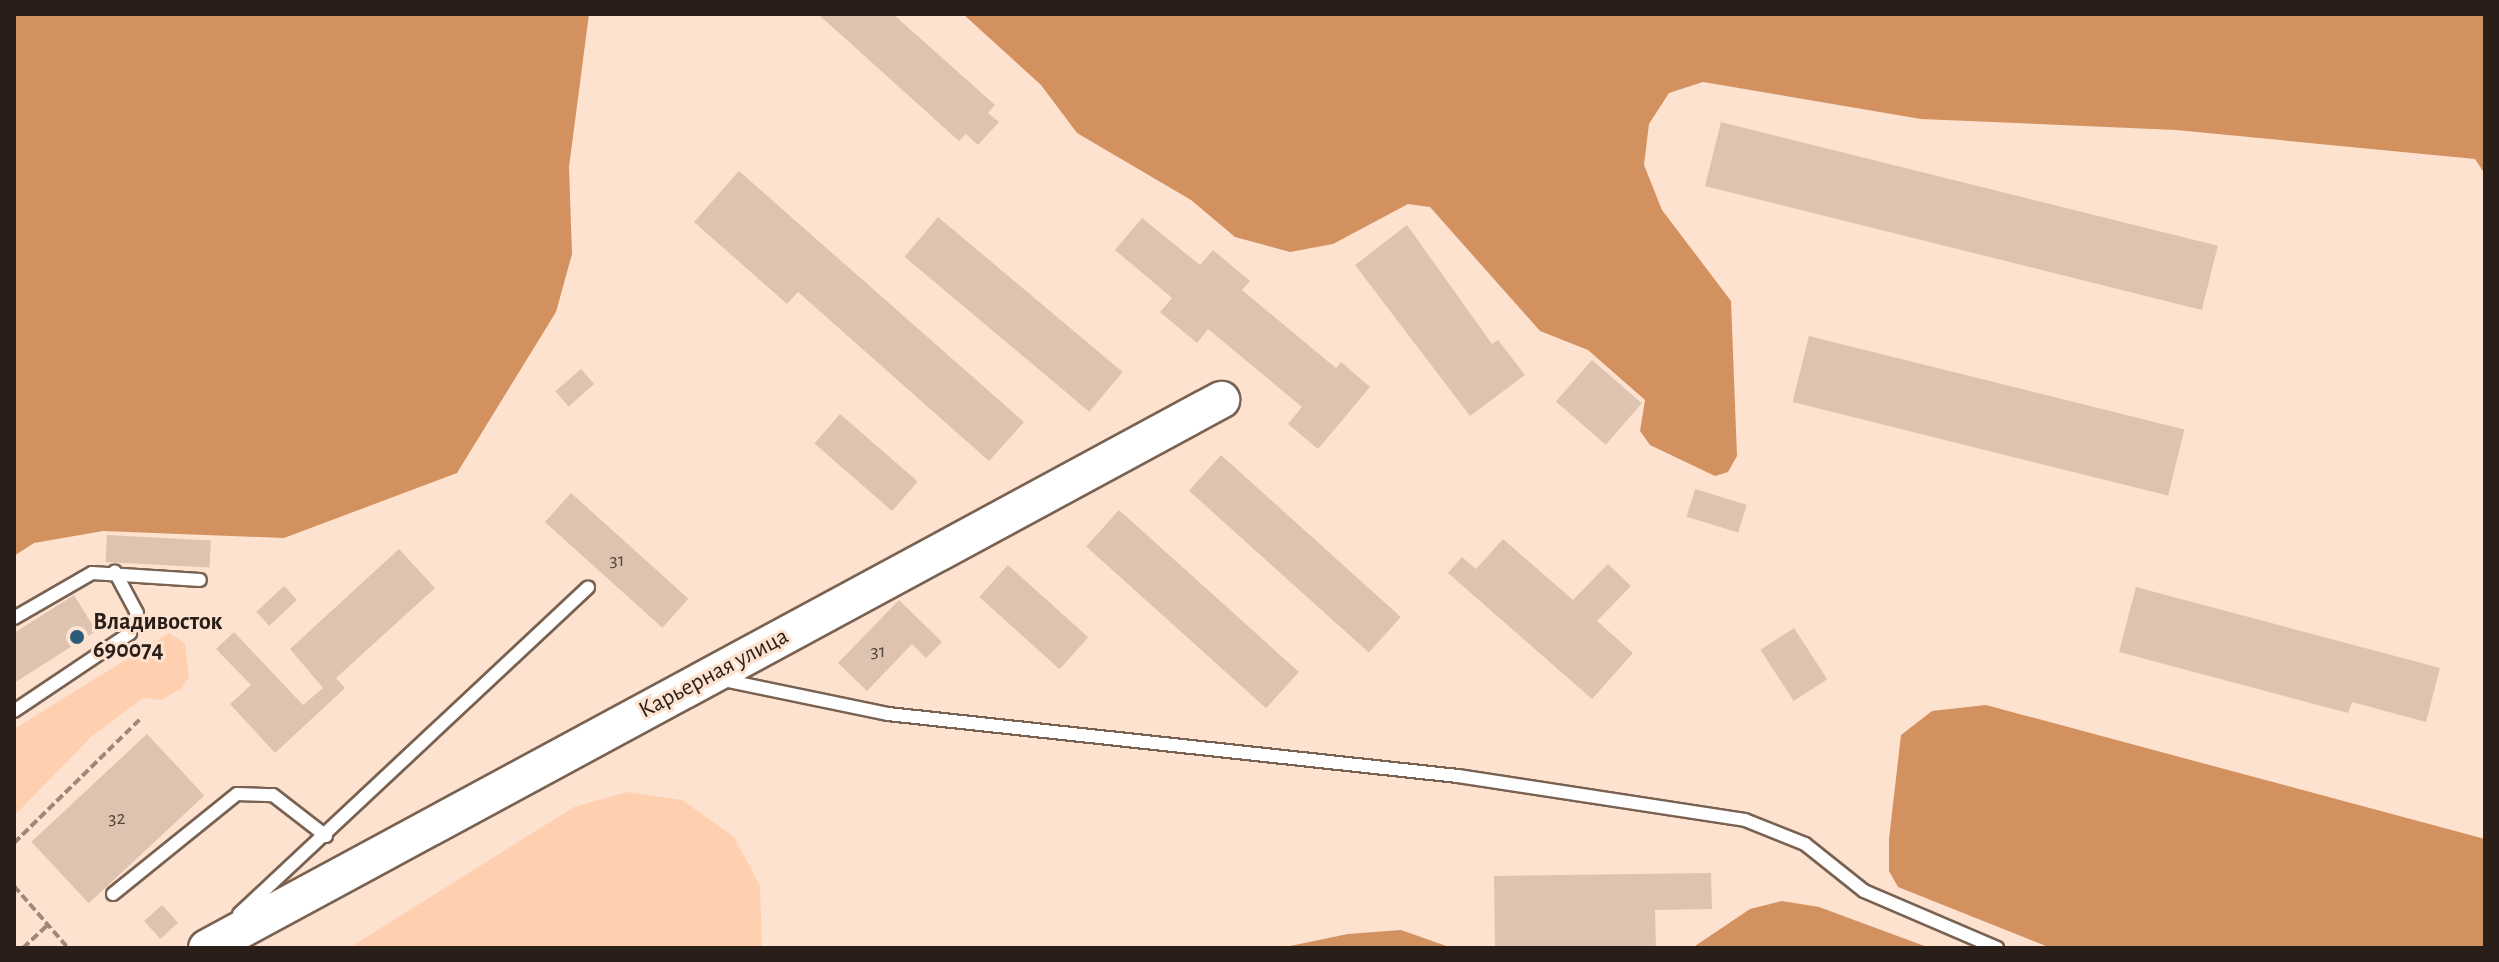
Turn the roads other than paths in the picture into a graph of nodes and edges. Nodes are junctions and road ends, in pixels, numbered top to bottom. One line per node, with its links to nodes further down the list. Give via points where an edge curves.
1 (1221, 400): 6 (street, Карьерная улица)
2 (115, 572): 3 (lane); 5 (lane, via 70,581); 7 (lane, via 137,613 130,633)
3 (200, 580)
4 (588, 587): 8 (lane)
5 (14, 618)
6 (709, 677): 10 (street, Карьерная улица); 11 (lane, via 888,714 1458,776 1745,820 1805,844 1864,891)
7 (14, 711)
8 (326, 836): 9 (lane, via 273,795 237,794); 10 (lane)
9 (113, 894)
10 (204, 948)
11 (1997, 948)

